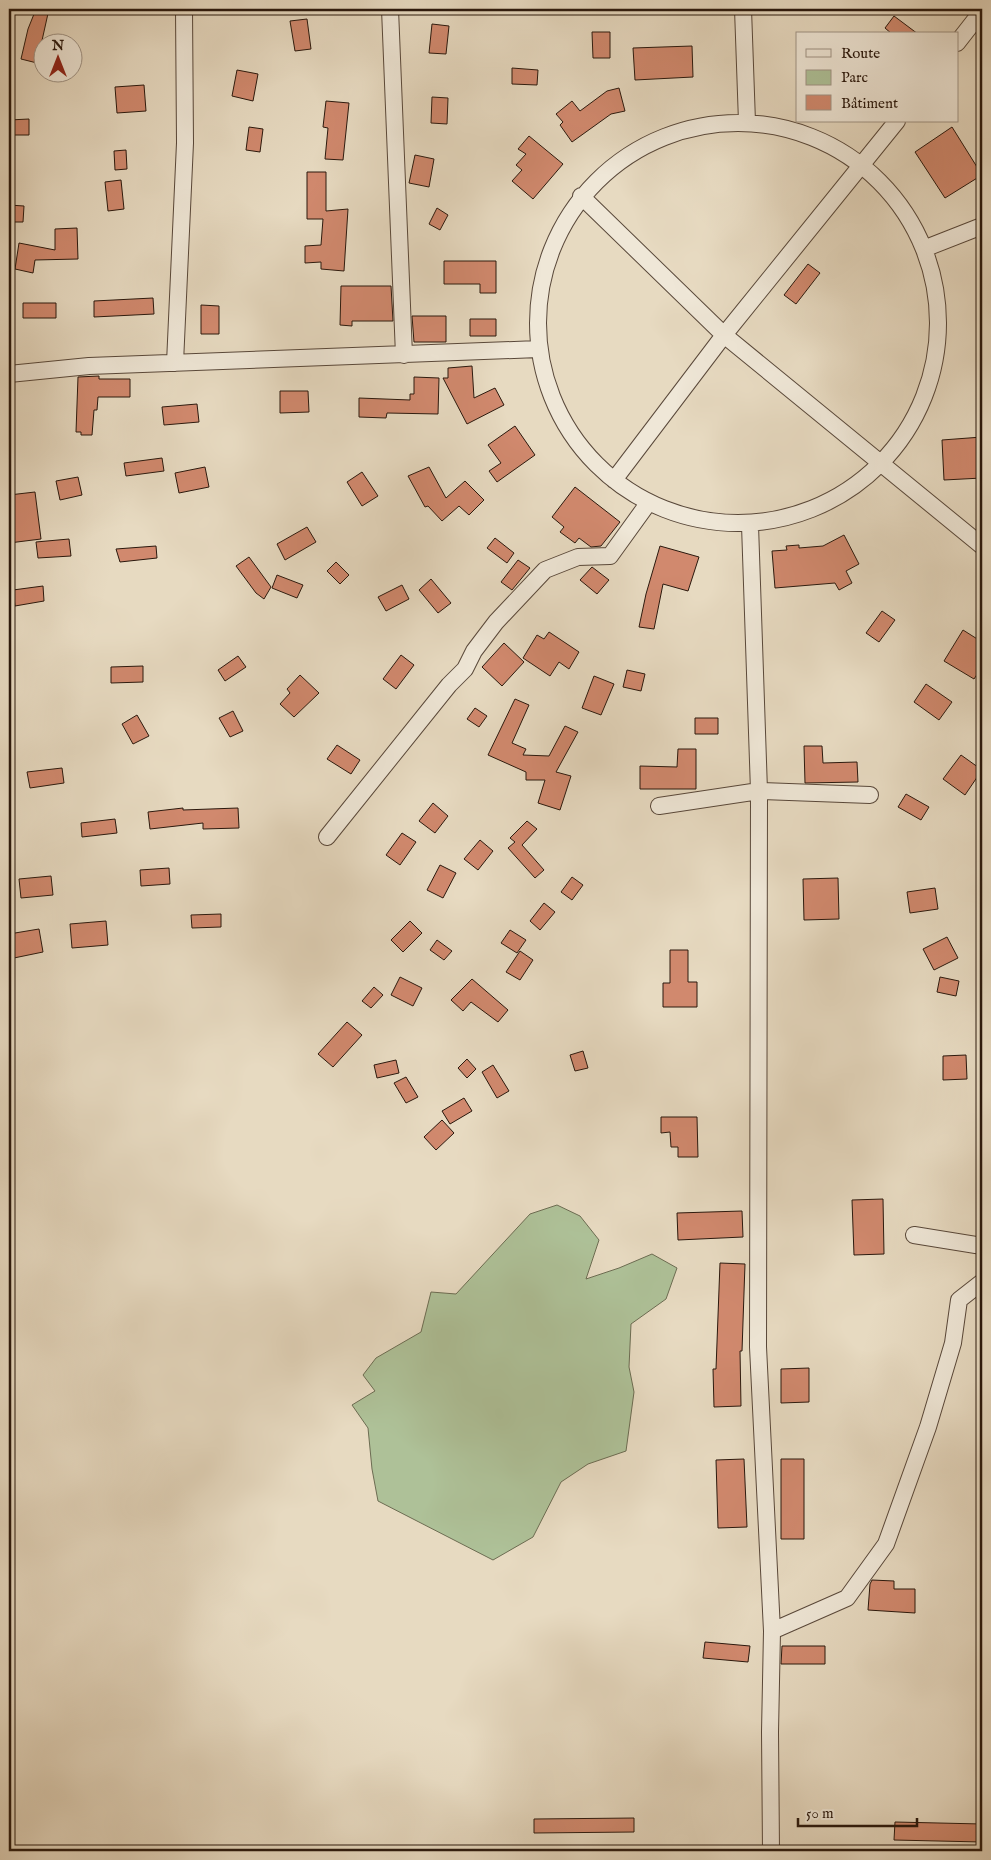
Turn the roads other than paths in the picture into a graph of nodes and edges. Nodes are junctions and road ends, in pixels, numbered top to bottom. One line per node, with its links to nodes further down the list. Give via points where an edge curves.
1 (184, 9): 15 (street, via 185,142)
2 (390, 9): 14 (street)
3 (743, 9): 6 (street)
4 (982, 11): 5 (street)
5 (958, 42)
6 (747, 122): 8 (street, via 809,134); 9 (street, via 685,128 628,154)
7 (896, 122): 8 (street)
8 (863, 164): 11 (street, via 900,202); 12 (street)
9 (582, 196): 12 (street); 13 (street, via 553,242 538,295)
10 (982, 226): 11 (street)
11 (926, 248): 17 (street, via 938,295 939,343 928,391 906,434)
12 (724, 335): 17 (street); 18 (street)
13 (538, 349): 14 (street); 18 (street, via 552,399 578,443)
14 (404, 355): 15 (street)
15 (175, 363): 16 (street, via 89,366)
16 (9, 374)
17 (882, 466): 20 (street, via 834,498 790,516); 21 (street)
18 (614, 480): 19 (street)
19 (649, 502): 20 (street, via 694,518); 25 (street, via 610,556 578,557 545,570 496,622 474,650 465,669)
20 (750, 525): 22 (street)
21 (982, 546)
22 (759, 792): 23 (street); 24 (street); 29 (street, via 758,1347)
23 (870, 796)
24 (659, 806)
25 (327, 837)
26 (914, 1235): 27 (street)
27 (982, 1246)
28 (982, 1282): 29 (street, via 959,1300 953,1343 928,1427 886,1544 847,1598)
29 (772, 1631): 30 (street)
30 (771, 1851)

